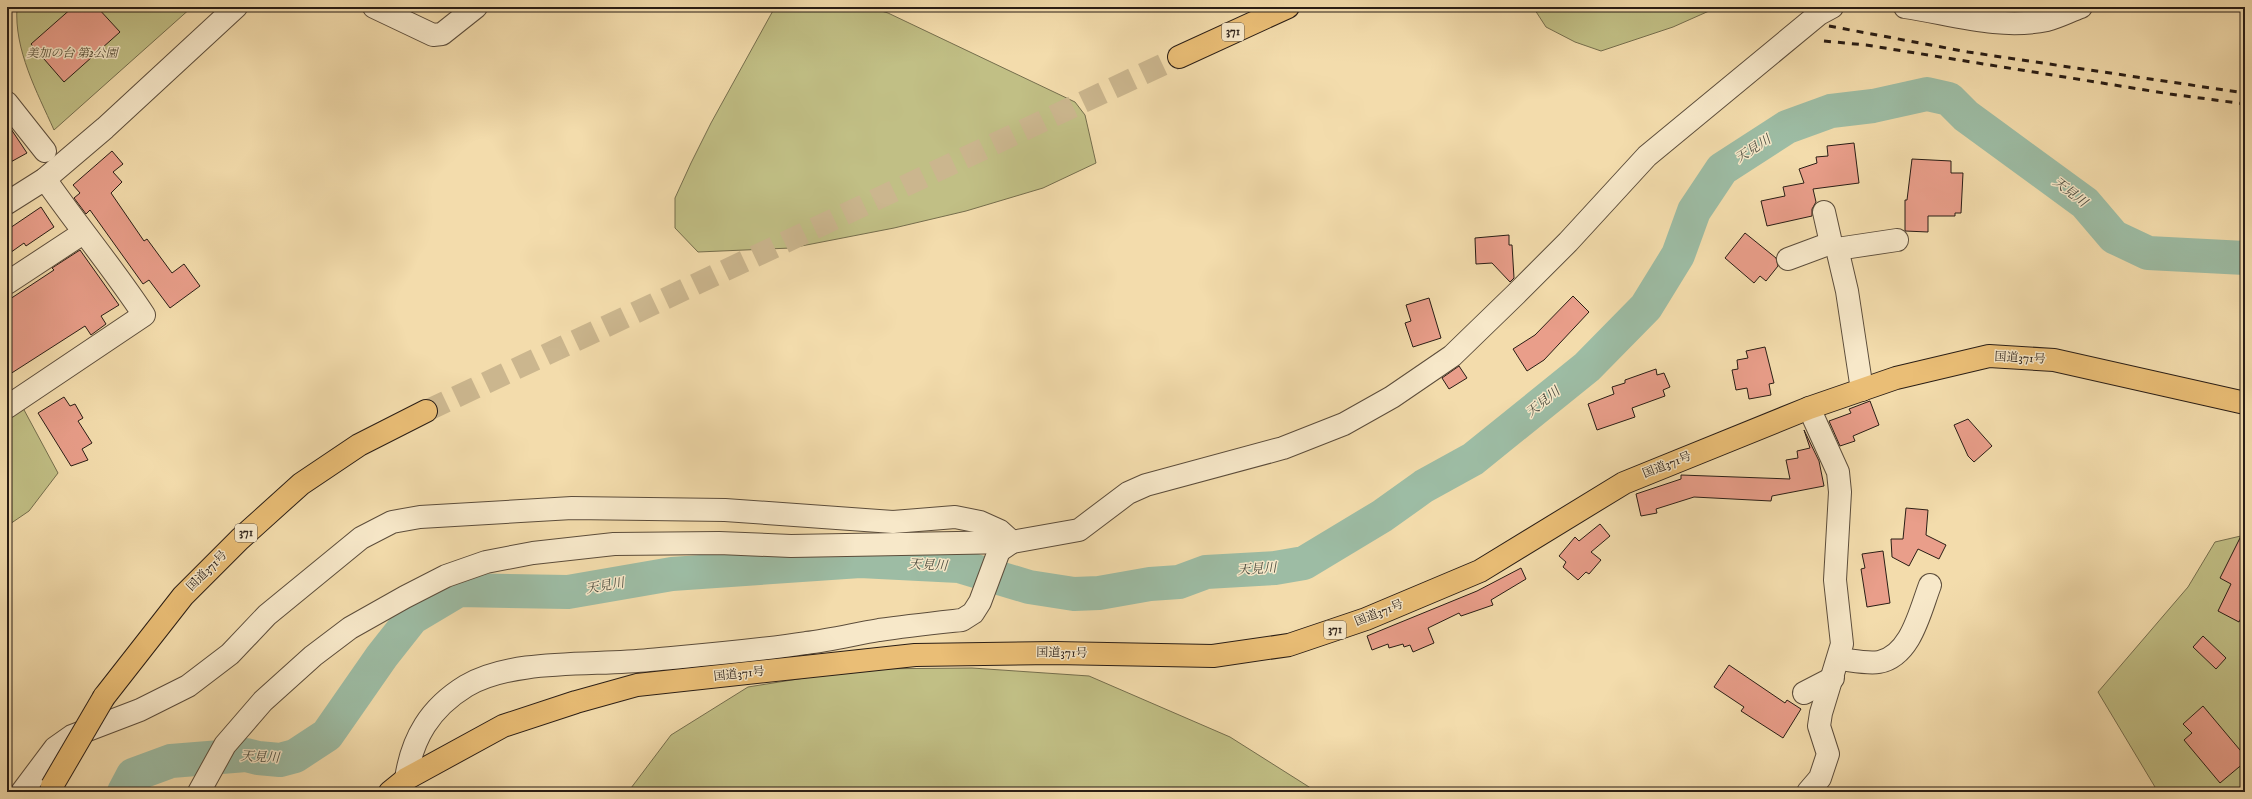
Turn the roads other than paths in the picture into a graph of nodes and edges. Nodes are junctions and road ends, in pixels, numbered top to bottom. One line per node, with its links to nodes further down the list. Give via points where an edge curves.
1 (236, 7): 11 (street, via 105,128)
2 (374, 7): 3 (street, via 433,35 442,34)
3 (476, 7)
4 (1288, 7): 8 (highway, 371)
5 (1832, 7): 24 (street, via 1819,14 1646,156 1568,242 1452,356 1392,397 1344,424 1283,448 1128,493 1079,530)
6 (1905, 7): 7 (street, via 1985,22 2016,24 2048,20)
7 (2081, 7)
8 (1179, 57)
9 (8, 106): 10 (street)
10 (44, 151)
11 (45, 179): 12 (street); 14 (street)
12 (7, 203)
13 (1824, 212): 16 (street)
14 (82, 233): 18 (street); 21 (street, via 117,274 144,315)
15 (1897, 240): 16 (street)
16 (1834, 246): 17 (street); 19 (street, via 1847,291)
17 (1788, 259)
18 (7, 283)
19 (1862, 390): 20 (highway, 国道371号 / 371, via 1896,378 1989,356 2054,360); 22 (highway, 国道371号 / 371)
20 (2245, 402)
21 (7, 407)
22 (1808, 408): 26 (street, via 1838,472 1840,492 1835,580 1842,644); 28 (highway, 国道371号 / 371, via 1624,483 1480,571 1366,619 1289,645 1213,656 1055,653 915,655 637,685 503,726)
23 (426, 411): 29 (highway, 国道371号 / 371, bridge, via 359,445 300,484 240,538 182,596 104,697)
24 (1006, 547): 28 (street, via 980,602 973,613 962,620 878,630 806,643 627,662 528,668 496,674 466,686 426,720); 30 (street, via 1000,531 980,522 956,517 893,522 725,510 572,508 420,517 392,522 362,538 267,615 230,654 188,686 140,710 72,736 55,748); 31 (street, via 614,544 533,553 486,562 446,576 350,628 313,656 273,691 225,744)
25 (1930, 585): 26 (street, via 1901,652 1879,662)
26 (1836, 668): 27 (street); 32 (street, via 1819,726 1828,754 1820,778)
27 (1804, 693)
28 (398, 785)
29 (51, 789)
30 (22, 792)
31 (199, 792)
32 (1808, 792)

